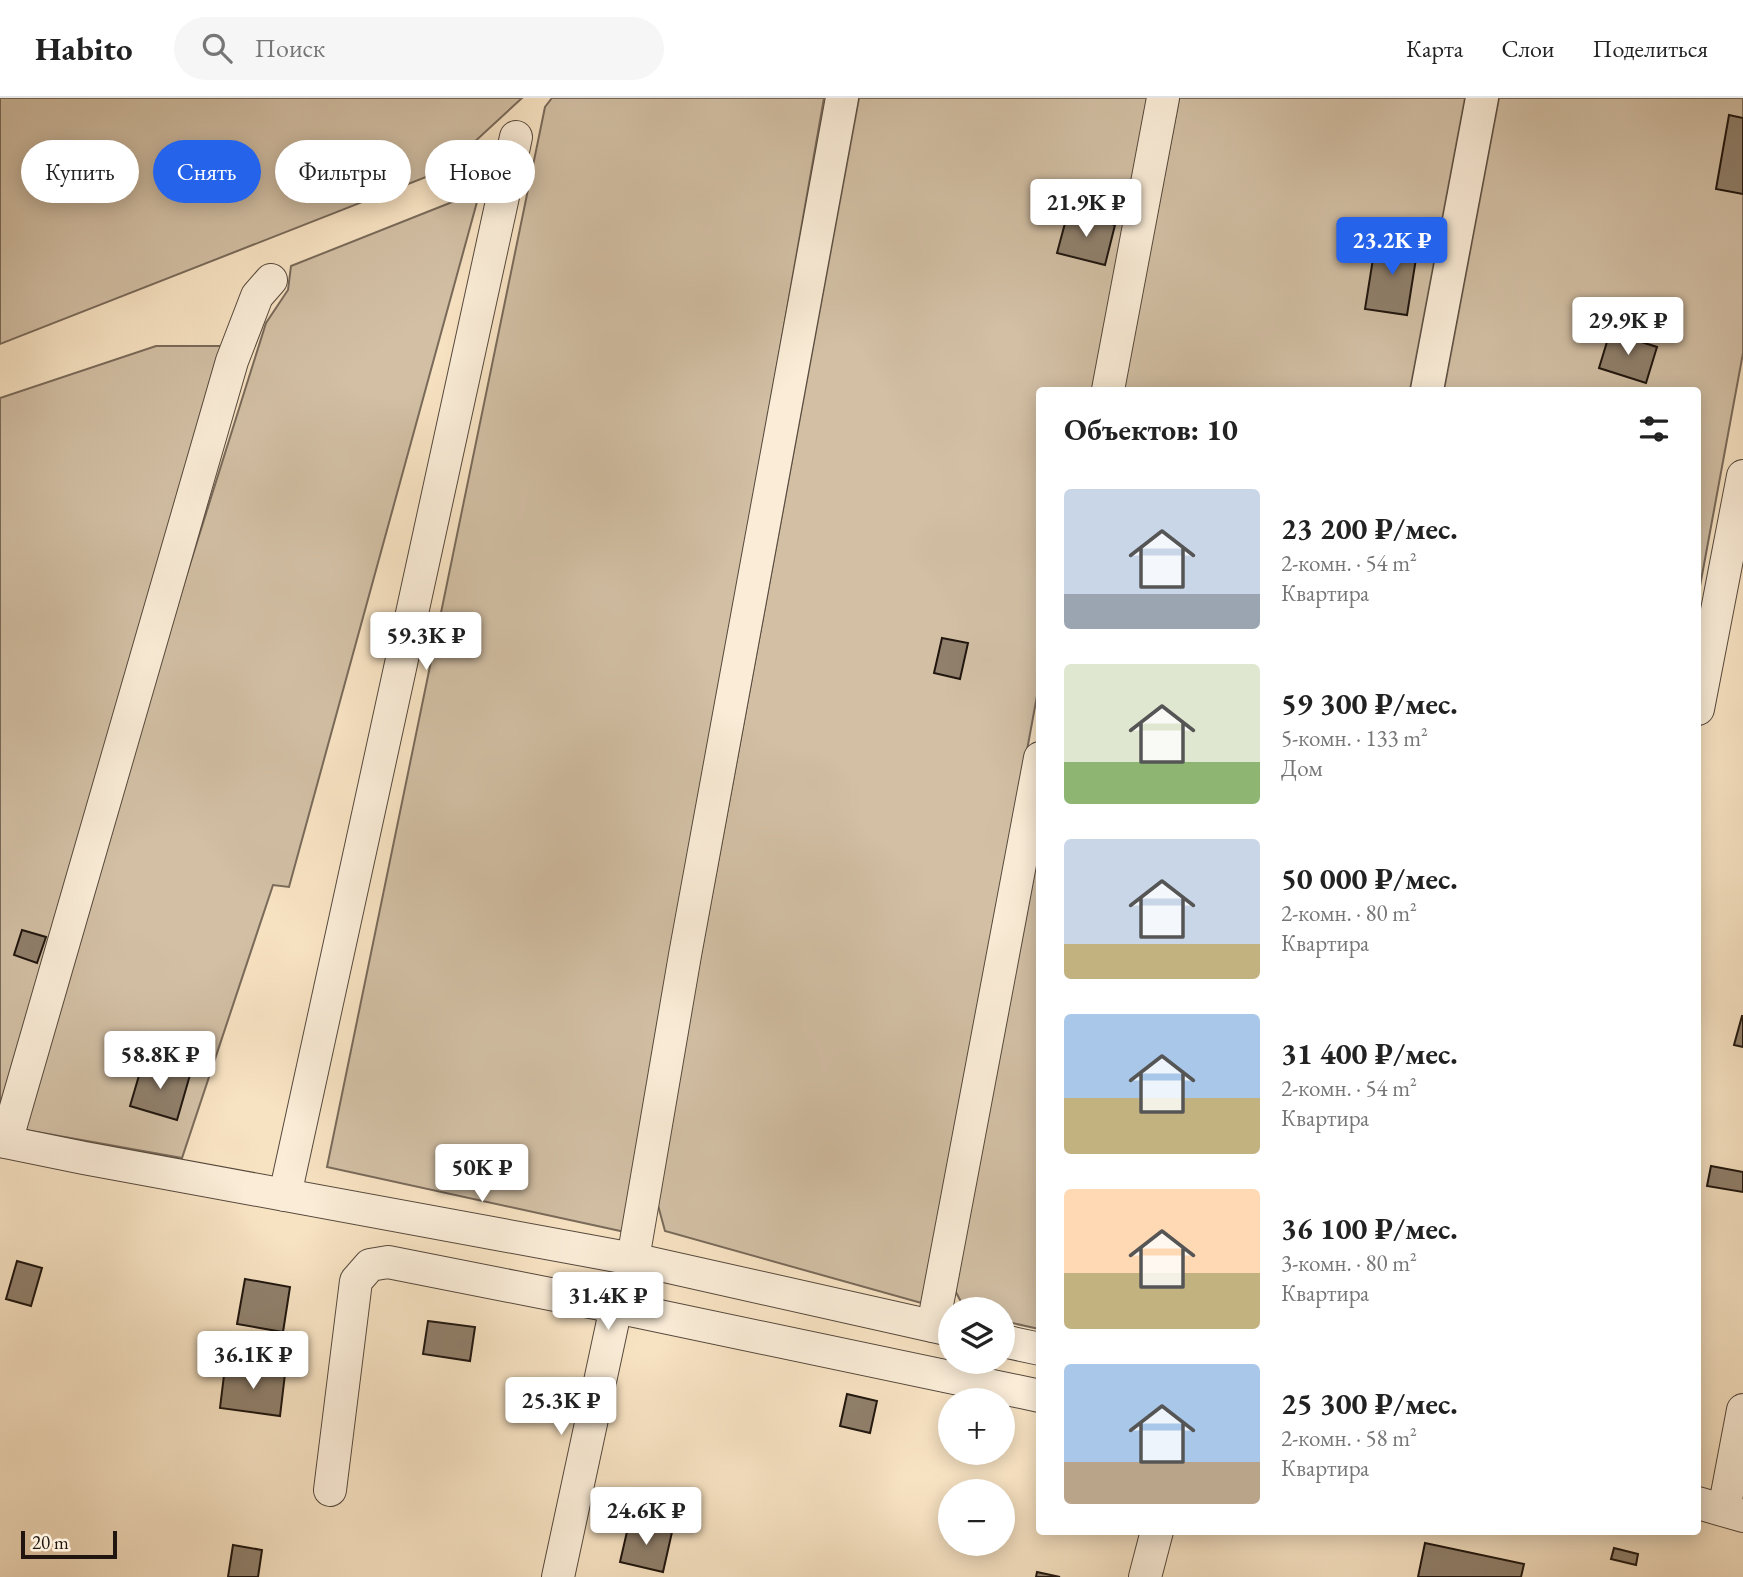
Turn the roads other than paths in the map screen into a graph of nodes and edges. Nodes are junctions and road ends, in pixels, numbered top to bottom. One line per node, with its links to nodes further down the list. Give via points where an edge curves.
1 (842, 98): 13 (street)
2 (1163, 98): 6 (street)
3 (1482, 98): 7 (street)
4 (516, 137): 12 (street)
5 (271, 280): 11 (street, via 257,296 232,361)
6 (1109, 387)
7 (1428, 387)
8 (1743, 476): 9 (street)
9 (1701, 693)
10 (1036, 781): 14 (street)
11 (3, 1141): 12 (street)
12 (285, 1195): 13 (street)
13 (633, 1259): 16 (street)
14 (947, 1297)
15 (617, 1307): 19 (street); 21 (street, via 388,1262 369,1265 356,1282); 24 (street)
16 (938, 1327)
17 (1015, 1344): 18 (street)
18 (1036, 1348)
19 (1036, 1395)
20 (1743, 1410): 22 (street)
21 (330, 1490)
22 (1722, 1510)
23 (1156, 1535): 25 (street)
24 (558, 1577)
25 (1145, 1577)

